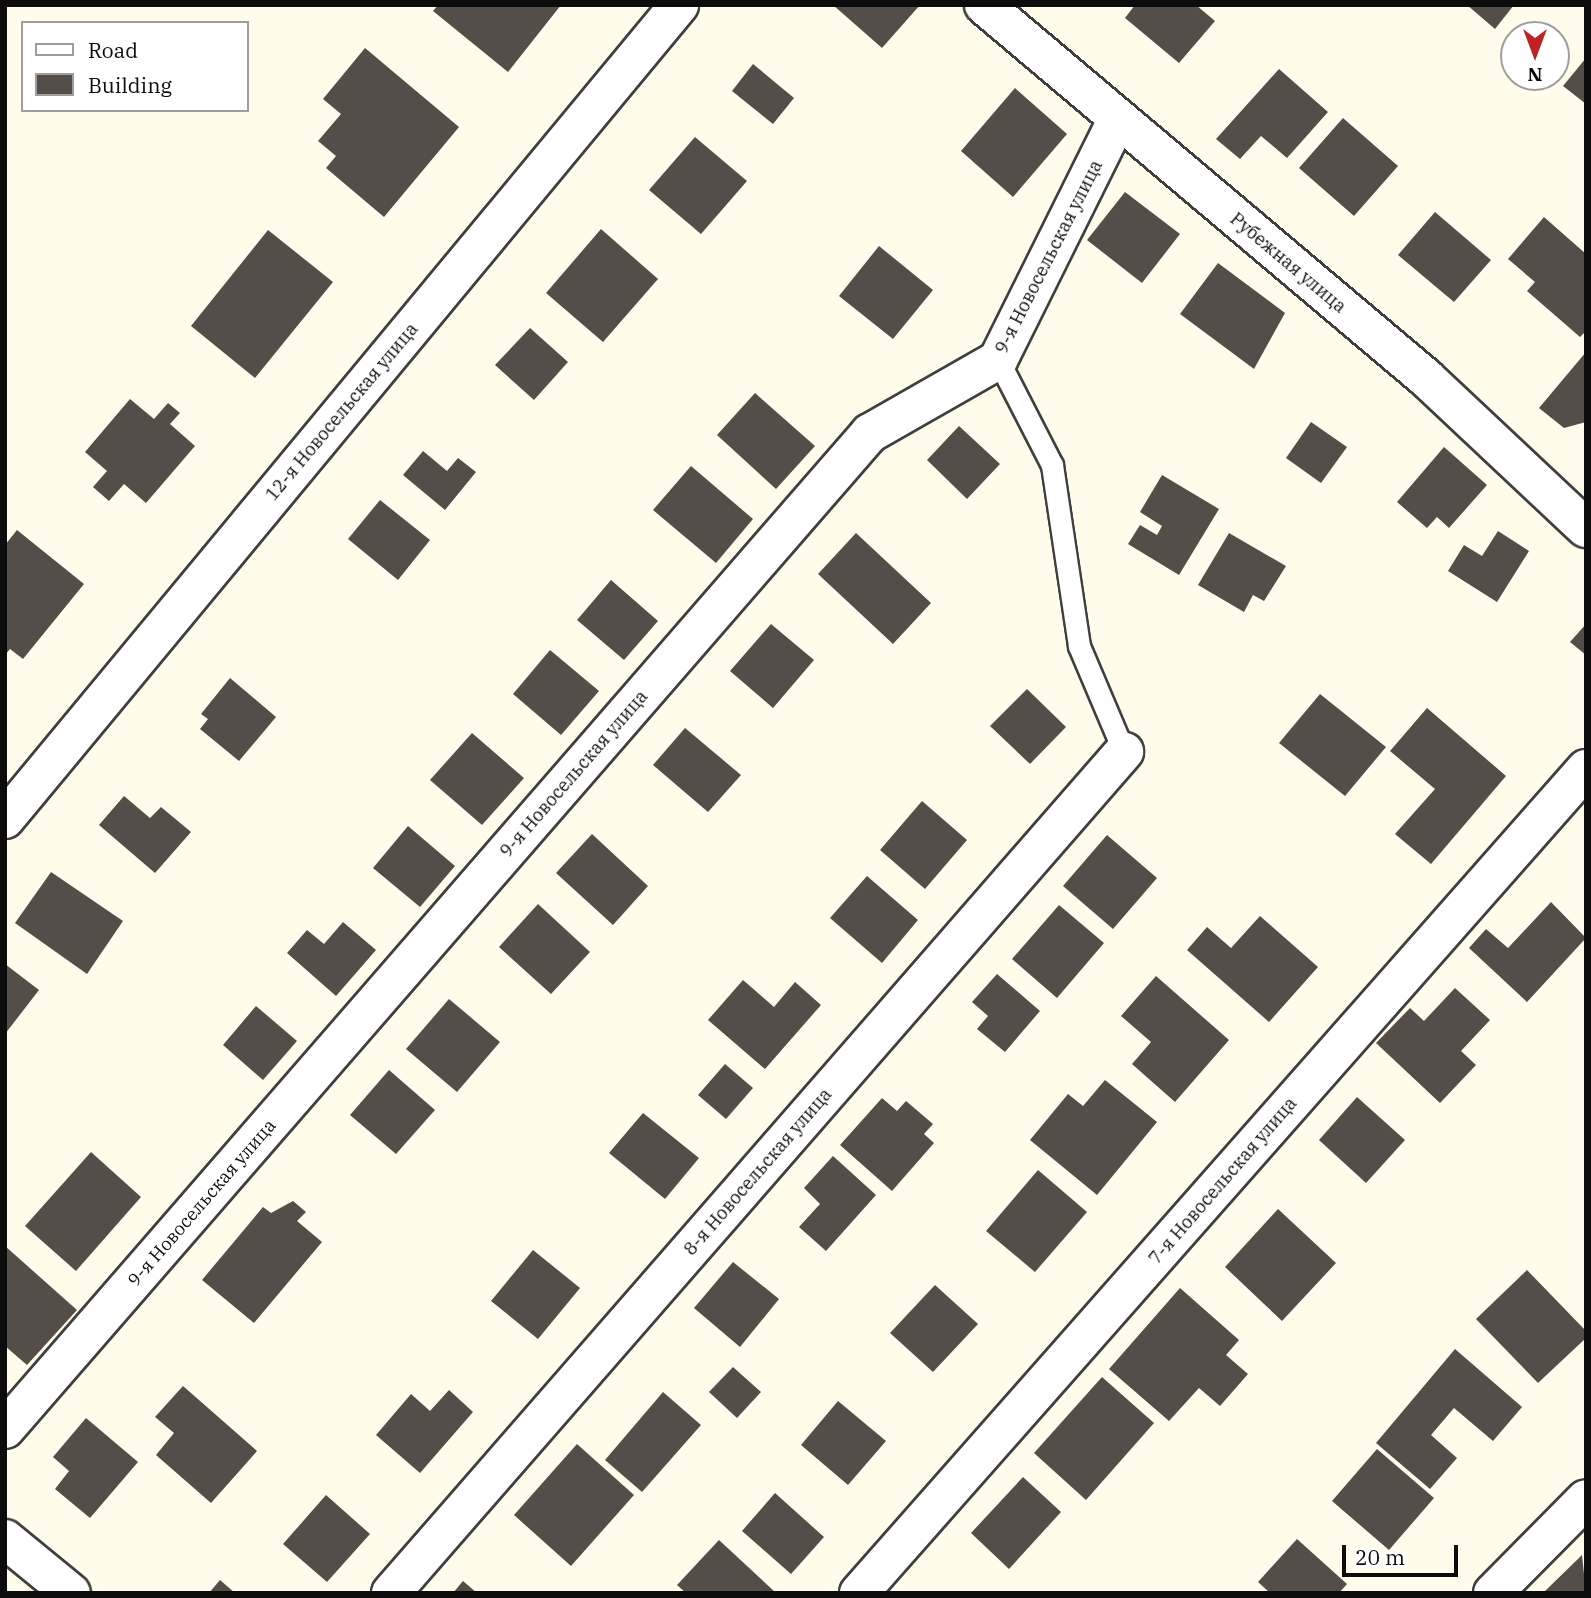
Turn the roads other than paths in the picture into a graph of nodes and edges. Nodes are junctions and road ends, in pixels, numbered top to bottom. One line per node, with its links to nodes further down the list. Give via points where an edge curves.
1 (679, 5): 8 (street, 12-я Новосельская улица)
2 (984, 5): 3 (street, Рубежная улица)
3 (1118, 120): 4 (street, 9-я Новосельская улица); 5 (street, Рубежная улица, via 1426,378)
4 (998, 360): 6 (lane, via 1052,466 1079,646); 9 (street, 9-я Новосельская улица, via 870,433)
5 (1586, 528)
6 (1124, 752): 13 (street, 8-я Новосельская улица)
7 (1586, 769): 14 (street, 7-я Новосельская улица)
8 (5, 819)
9 (5, 1429)
10 (1586, 1499): 15 (street)
11 (5, 1539): 12 (street)
12 (71, 1593)
13 (391, 1593)
14 (859, 1593)
15 (1493, 1593)

